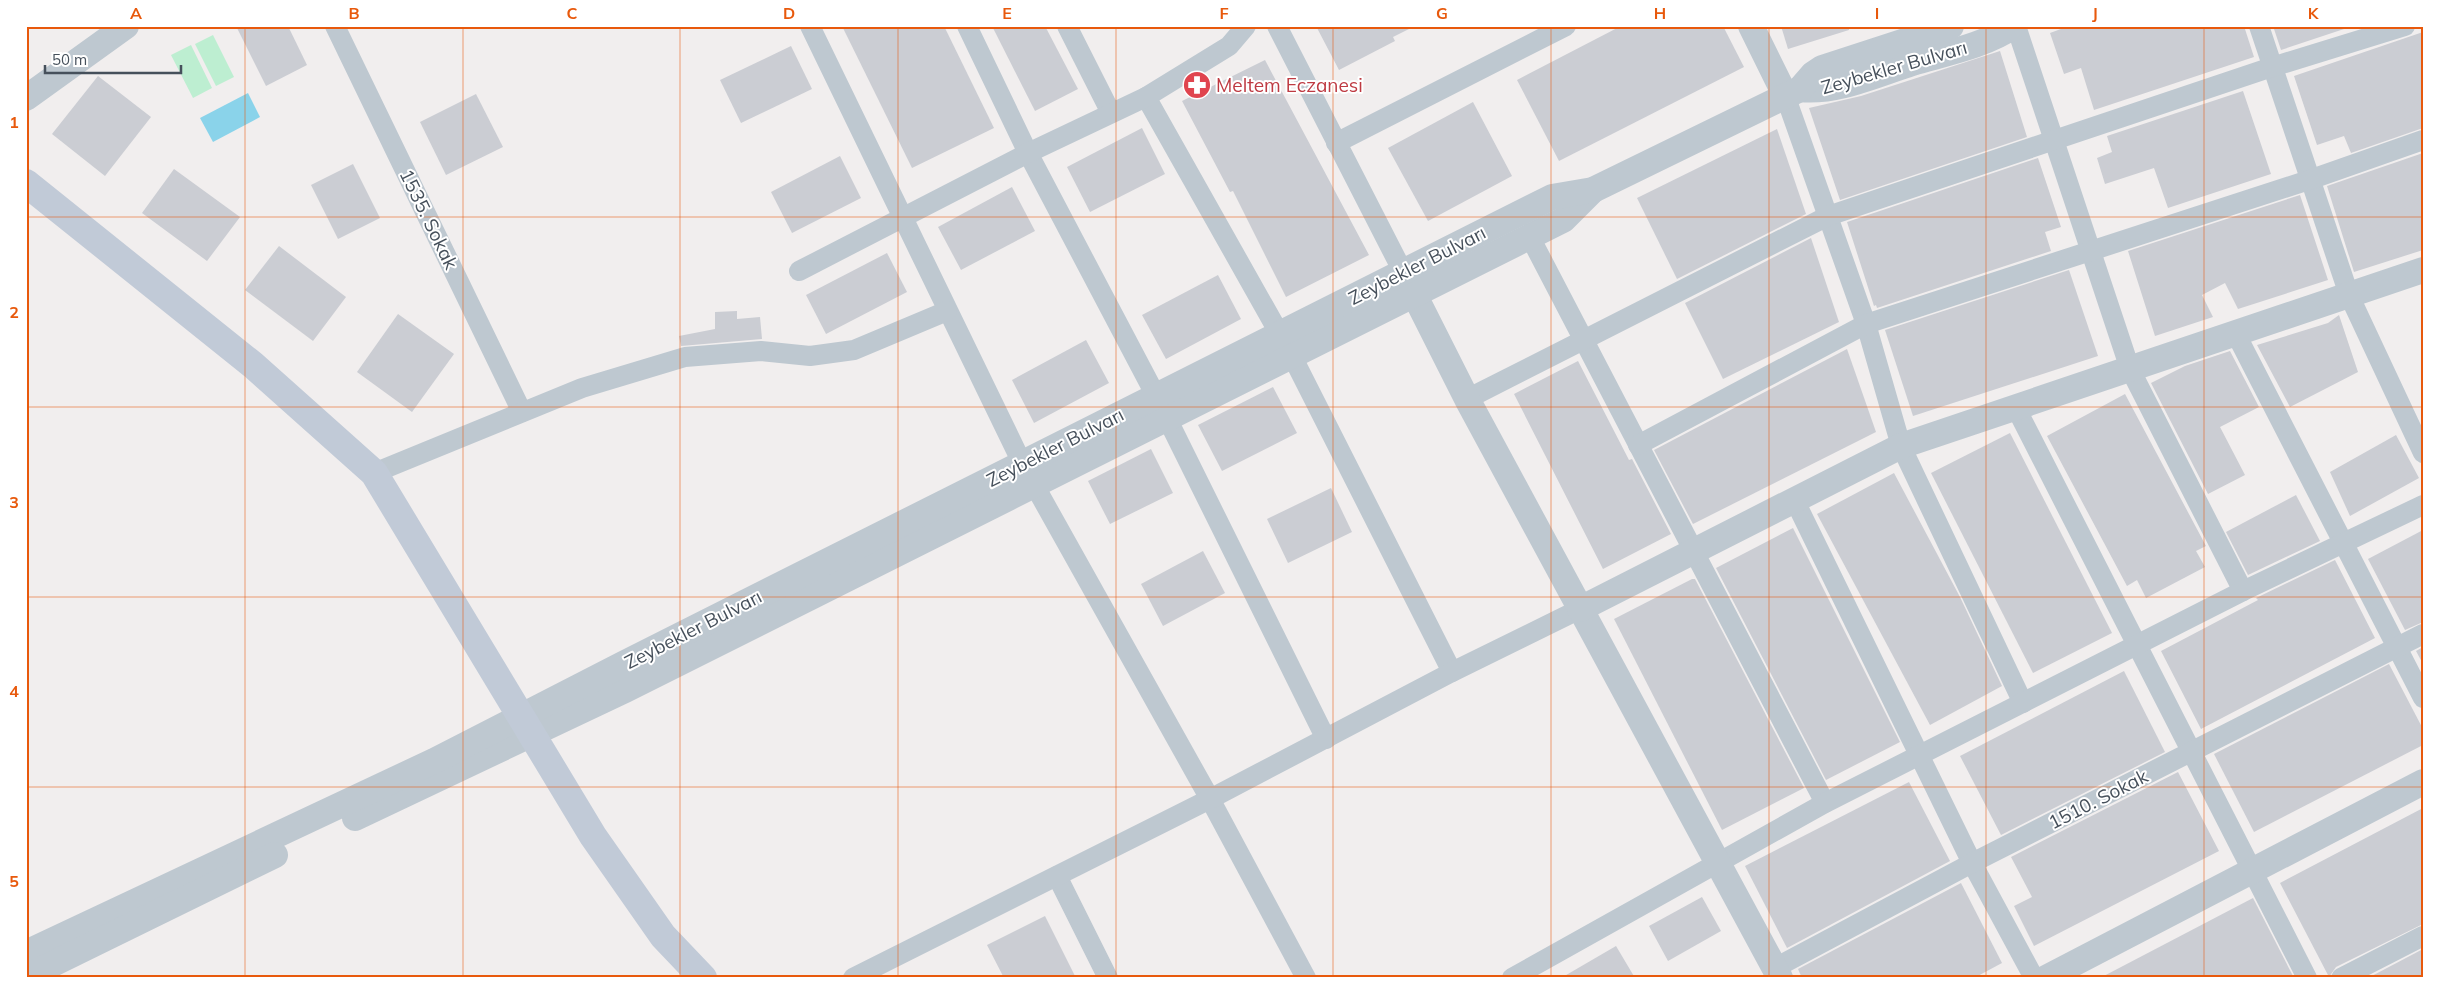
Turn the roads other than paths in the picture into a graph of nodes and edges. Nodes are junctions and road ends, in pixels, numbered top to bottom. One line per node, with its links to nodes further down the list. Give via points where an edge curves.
1 (126, 26): 19 (street)
2 (335, 26): 47 (street, 1535. Sokak)
3 (810, 26): 29 (street)
4 (966, 26): 24 (street)
5 (1067, 26): 20 (street)
6 (1246, 26): 15 (street)
7 (1268, 26): 15 (street)
8 (1277, 26): 23 (street)
9 (1566, 26): 23 (street)
10 (1752, 26): 17 (street)
11 (1951, 26): 17 (street, Zeybekler Bulvarı, via 1822,68)
12 (2015, 26): 17 (street, Zeybekler Bulvarı, via 1988,40 1849,82); 22 (street)
13 (2259, 26): 16 (street)
14 (2406, 26): 16 (street)
15 (1228, 46): 18 (street)
16 (2272, 67): 22 (street); 25 (street)
17 (1792, 92): 27 (street, Zeybekler Bulvarı); 28 (street)
18 (1146, 97): 20 (street); 39 (street)
19 (26, 98)
20 (1111, 113): 24 (street)
21 (2423, 140): 25 (street)
22 (2055, 141): 28 (street); 31 (street)
23 (1336, 142): 34 (street)
24 (1028, 153): 29 (street); 46 (street)
25 (2309, 180): 31 (street); 36 (street)
26 (26, 183): 52 (main road, via 253,365)
27 (1593, 190): 30 (street, Zeybekler Bulvarı, via 1563,220); 34 (street, Zeybekler Bulvarı, via 1552,197)
28 (1828, 216): 38 (street); 41 (street)
29 (901, 217): 33 (street); 37 (street)
30 (1530, 237): 35 (street, Zeybekler Bulvarı); 41 (street)
31 (2090, 250): 38 (street); 43 (street)
32 (2423, 270): 36 (street)
33 (799, 271)
34 (1403, 272): 35 (street); 39 (street, Zeybekler Bulvarı)
35 (1415, 295): 42 (street, Zeybekler Bulvarı); 44 (street)
36 (2349, 295): 40 (street); 50 (street)
37 (948, 311): 47 (street, via 854,350 810,356 762,351 685,357 582,388); 51 (street)
38 (1866, 324): 48 (street); 49 (street)
39 (1280, 334): 42 (street); 46 (street, Zeybekler Bulvarı)
40 (2236, 334): 43 (street); 56 (street)
41 (1585, 340): 44 (street); 48 (street)
42 (1292, 356): 46 (street, Zeybekler Bulvarı); 64 (street)
43 (2130, 369): 45 (street); 58 (street)
44 (1467, 399): 60 (street)
45 (2015, 406): 49 (street); 62 (street)
46 (1161, 408): 51 (street, Zeybekler Bulvarı); 53 (street, Zeybekler Bulvarı); 68 (street)
47 (522, 412): 52 (street)
48 (1638, 445): 57 (street)
49 (1900, 446): 54 (street); 66 (street)
50 (2423, 453)
51 (1022, 463): 53 (street); 59 (street, Zeybekler Bulvarı)
52 (374, 472): 67 (main road)
53 (1034, 486): 59 (street, Zeybekler Bulvarı); 72 (street)
54 (1795, 501): 57 (street); 70 (street)
55 (2423, 505): 56 (street)
56 (2345, 544): 58 (street); 63 (street)
57 (1693, 553): 60 (street); 73 (street)
58 (2243, 591): 62 (street)
59 (767, 605): 67 (street, Zeybekler Bulvarı)
60 (1580, 609): 64 (street); 74 (street)
61 (2423, 634): 63 (street, 1510. Sokak)
62 (2136, 645): 66 (street); 69 (street)
63 (2396, 647): 65 (street); 69 (street, 1510. Sokak)
64 (1452, 672): 68 (street)
65 (2423, 698)
66 (2023, 703): 70 (street)
67 (526, 726): 79 (street, via 434,761); 82 (street, via 286,850); 83 (main road, via 593,836 663,936)
68 (1326, 739): 72 (street)
69 (2192, 751): 75 (street, 1510. Sokak); 76 (street)
70 (1919, 756): 73 (street); 75 (street)
71 (2423, 782): 76 (street)
72 (1210, 799): 77 (street); 86 (street)
73 (1825, 803): 74 (street)
74 (1719, 862): 80 (street); 87 (street)
75 (1972, 863): 80 (street, 1510. Sokak); 81 (street)
76 (2254, 871): 81 (street); 88 (street)
77 (1057, 876): 84 (street); 85 (street)
78 (2423, 936): 89 (street)
79 (26, 953)
80 (1777, 973)
81 (2048, 976)
82 (26, 977)
83 (702, 978)
84 (853, 978)
85 (1108, 978)
86 (1306, 978)
87 (1512, 978)
88 (2307, 978)
89 (2341, 978)

